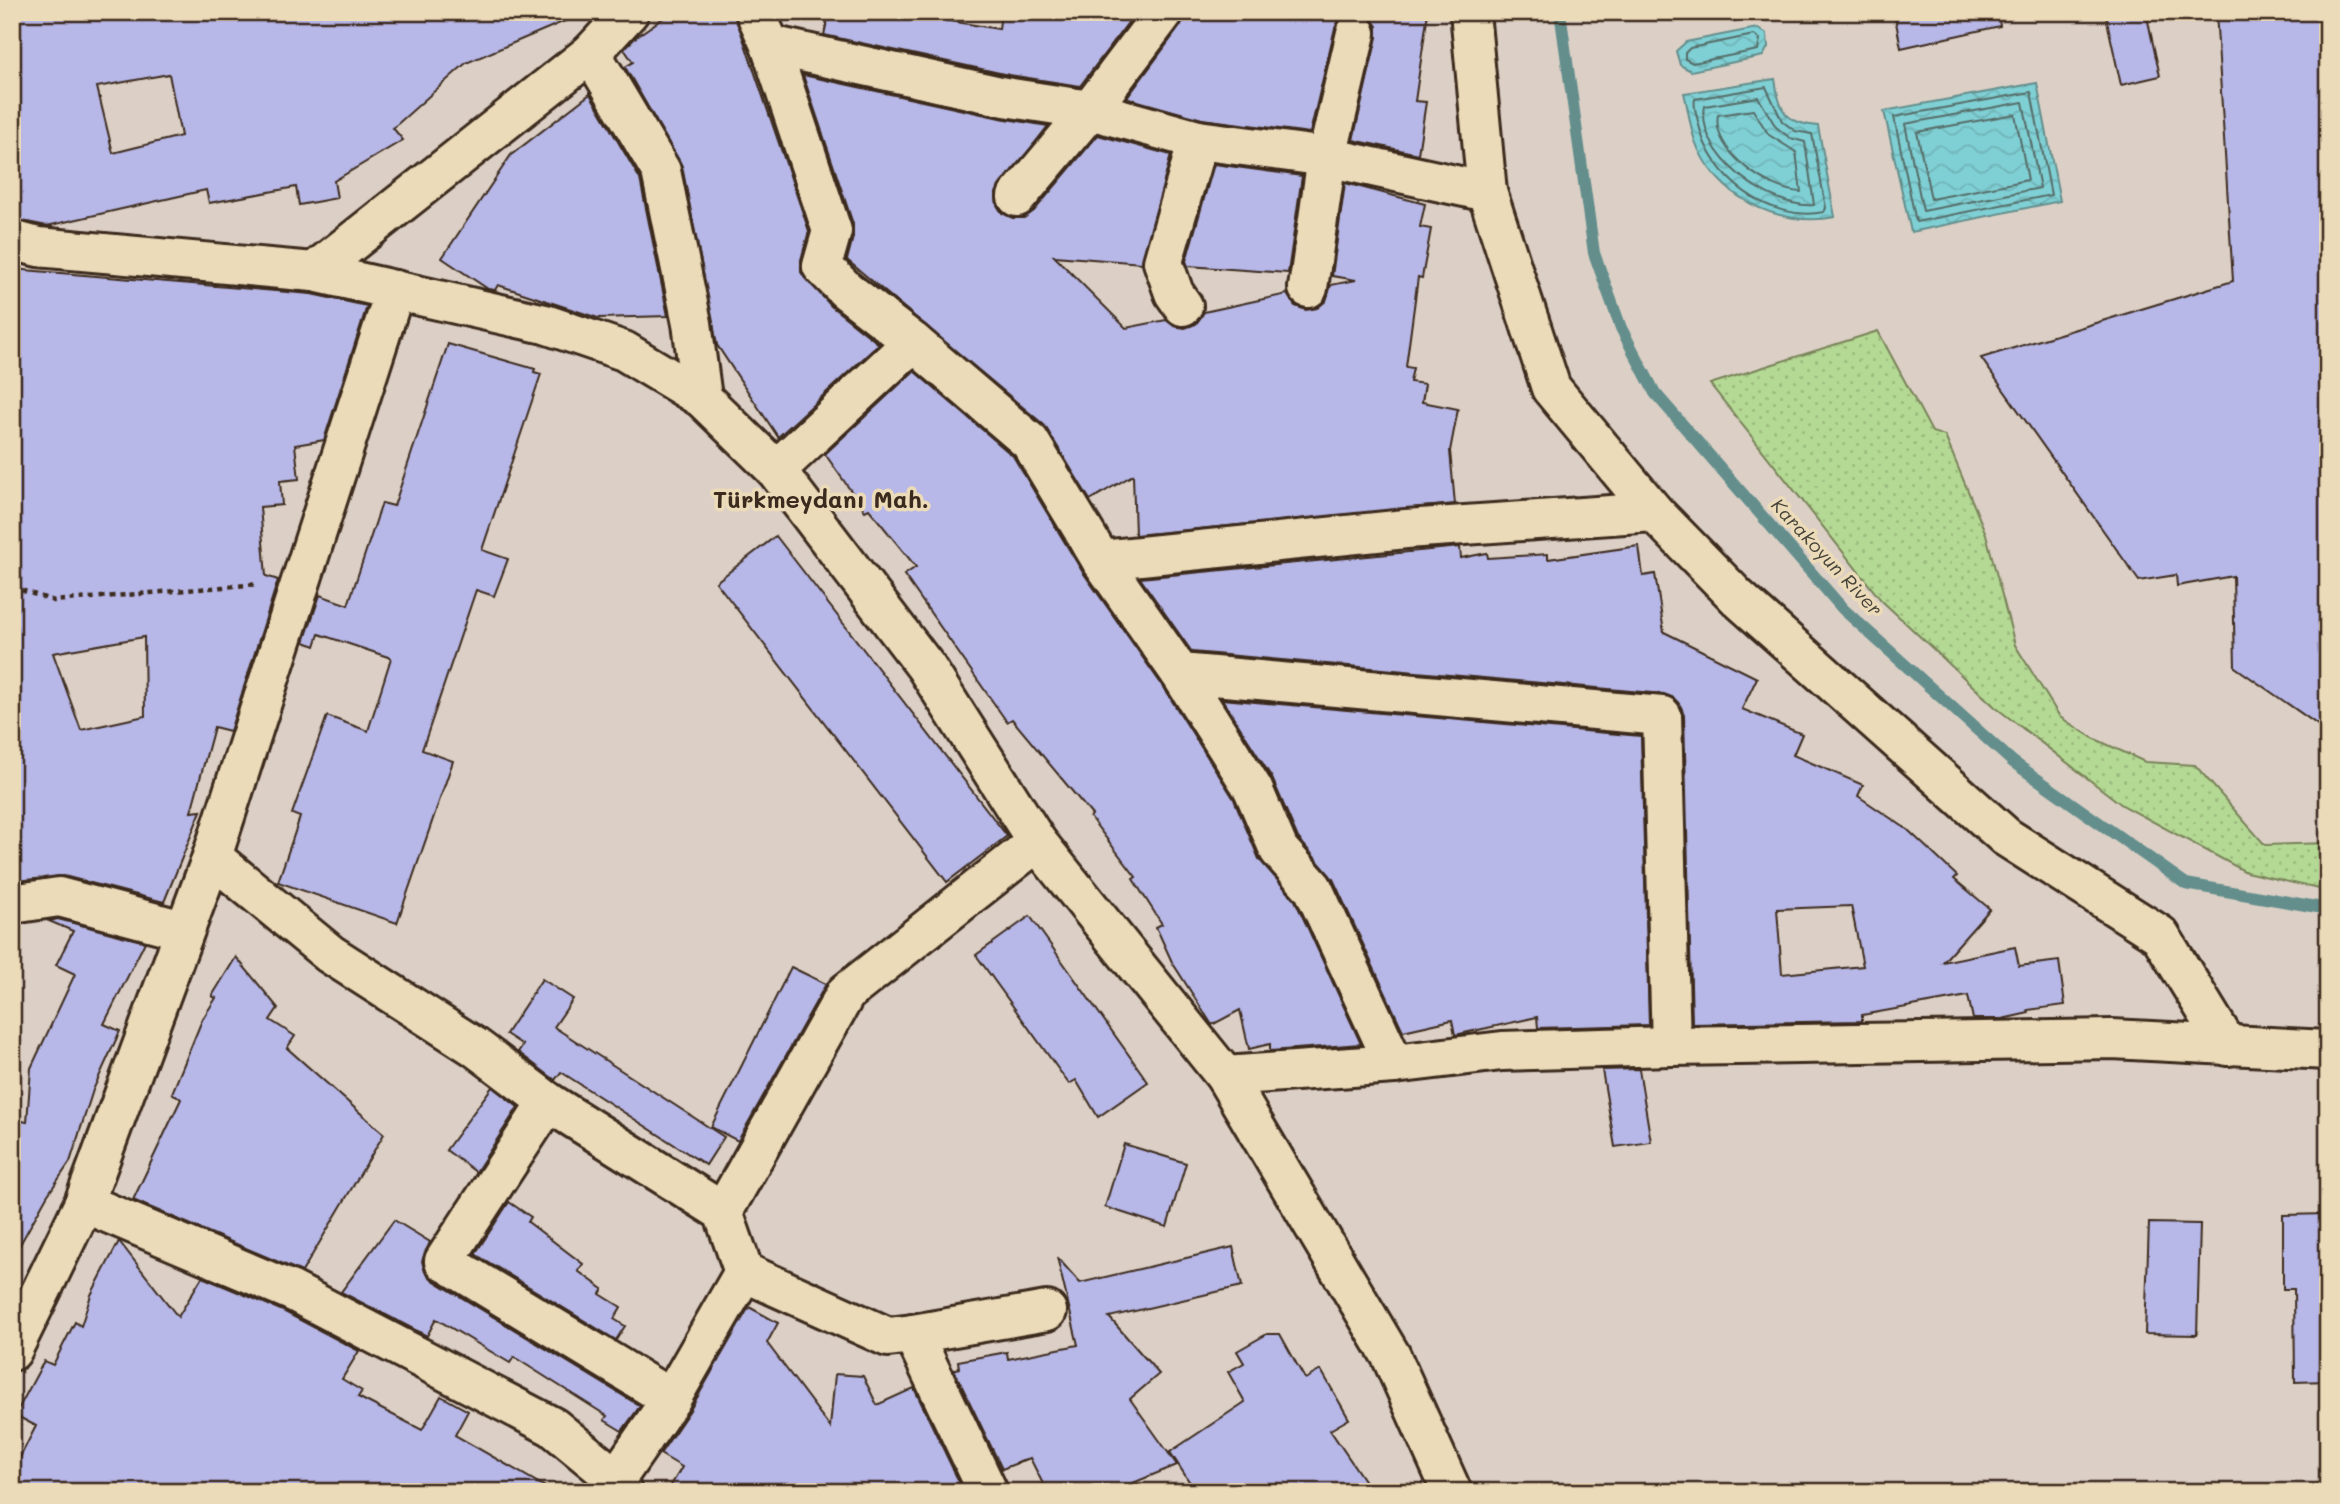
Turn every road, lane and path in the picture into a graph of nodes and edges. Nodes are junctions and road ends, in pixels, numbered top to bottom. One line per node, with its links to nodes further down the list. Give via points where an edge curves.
1 (628, 12): 6 (street)
2 (1164, 12): 7 (street)
3 (1470, 12): 10 (street)
4 (763, 28): 7 (street, via 1005,97); 17 (street, via 832,230 821,266)
5 (1356, 33): 9 (street)
6 (591, 53): 13 (street); 18 (street, via 662,171)
7 (1090, 110): 8 (street); 11 (street)
8 (1198, 140): 9 (street); 16 (street, via 1163,262)
9 (1326, 157): 10 (street); 14 (street)
10 (1487, 192): 20 (street, via 1551,388)
11 (1017, 197)
12 (12, 240): 13 (street, via 37,247)
13 (314, 272): 15 (street)
14 (1308, 288)
15 (395, 290): 18 (street, via 545,324 624,351); 22 (street)
16 (1183, 306)
17 (913, 342): 19 (street); 21 (street, via 1030,442)
18 (702, 398): 19 (street)
19 (776, 470): 25 (street, via 926,667)
20 (1654, 512): 21 (street, via 1406,529); 30 (street, via 1738,598 2006,837 2160,935)
21 (1101, 560): 24 (street)
22 (302, 581): 23 (path, via 54,601); 26 (street)
23 (12, 587)
24 (1180, 673): 29 (street, via 1662,716); 32 (street, via 1253,789 1279,850 1313,888)
25 (1038, 842): 33 (street); 36 (street, via 846,993)
26 (212, 857): 28 (street); 34 (street, via 330,954 475,1047)
27 (12, 904): 28 (street, via 59,897)
28 (183, 930): 35 (street)
29 (1671, 1046): 30 (street, via 2112,1039); 32 (street, via 1502,1051)
30 (2228, 1046): 31 (street)
31 (2328, 1049)
32 (1394, 1065): 33 (street)
33 (1225, 1076): 44 (street, via 1391,1356)
34 (548, 1102): 36 (street); 41 (street, via 444,1261)
35 (84, 1203): 40 (street); 42 (street, via 292,1291 553,1427)
36 (723, 1212): 37 (street)
37 (744, 1272): 39 (street, via 888,1337); 41 (street)
38 (1047, 1311): 39 (street)
39 (914, 1334): 43 (street)
40 (12, 1351)
41 (671, 1399): 42 (street)
42 (615, 1487)
43 (988, 1492)
44 (1452, 1492)

